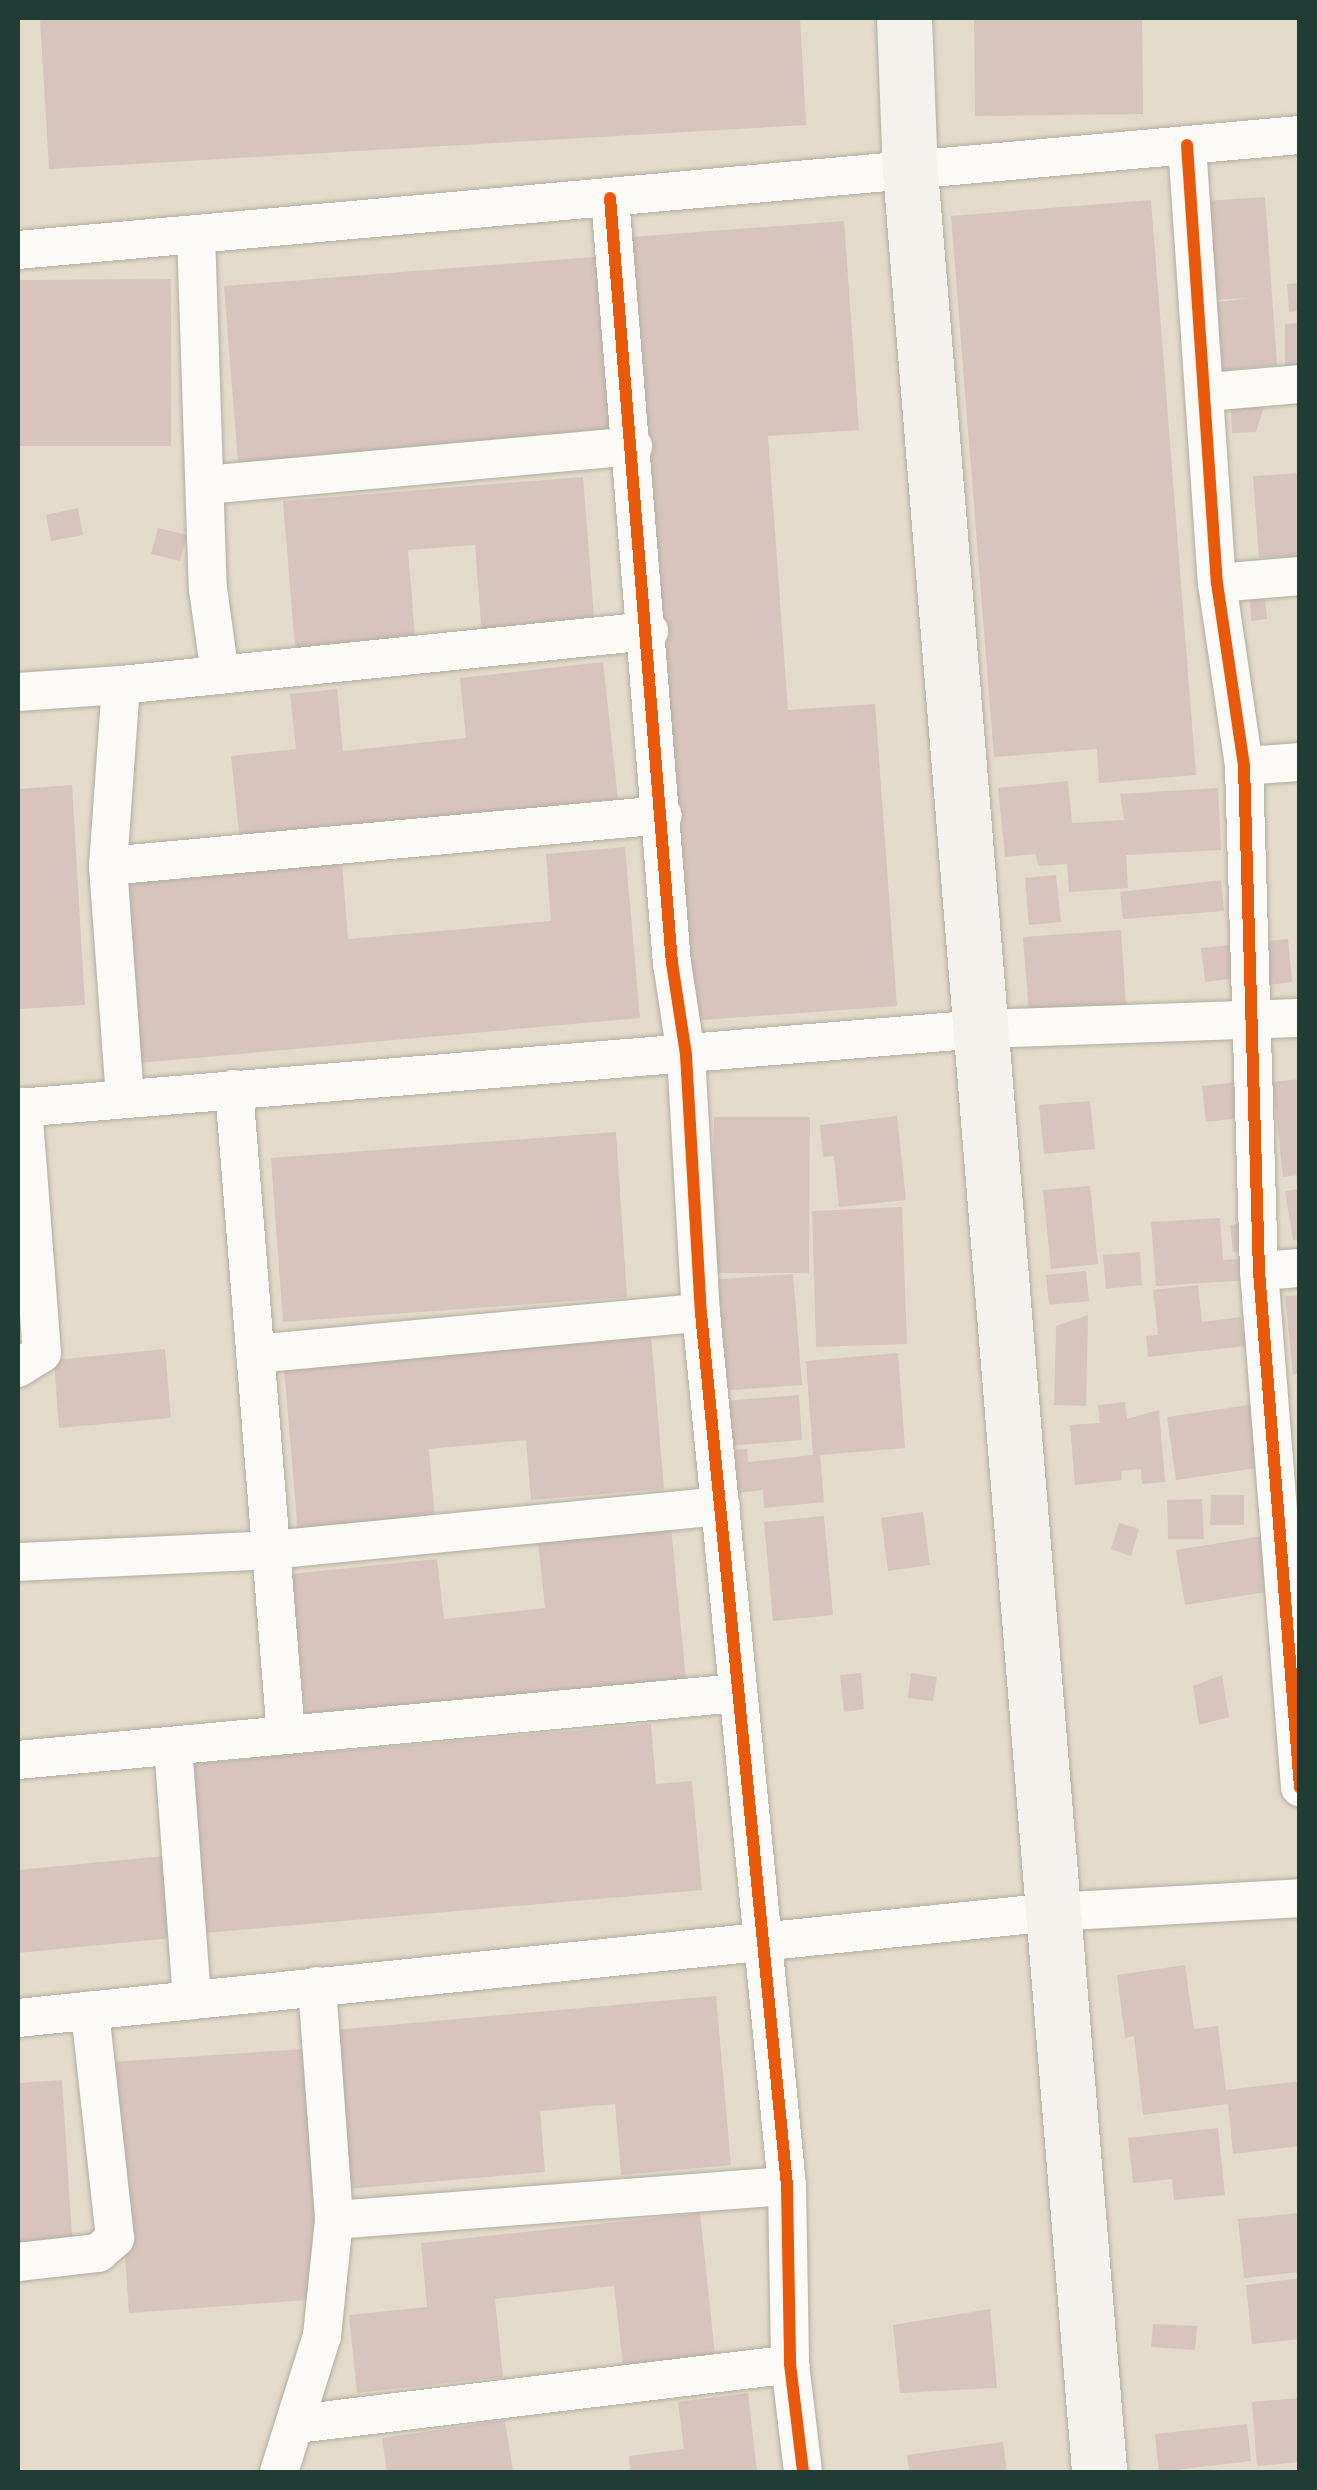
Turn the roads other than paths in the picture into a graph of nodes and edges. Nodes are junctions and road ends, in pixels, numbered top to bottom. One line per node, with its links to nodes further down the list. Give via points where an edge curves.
1 (904, 18): 4 (main road)
2 (1300, 135): 3 (street)
3 (1186, 145): 4 (street); 9 (street)
4 (910, 171): 5 (street); 24 (main road)
5 (610, 198): 6 (street); 10 (street)
6 (196, 234): 7 (street); 11 (street)
7 (18, 250)
8 (1300, 384): 9 (street)
9 (1208, 392): 13 (street)
10 (633, 446): 11 (street); 14 (street)
11 (205, 486): 15 (street, via 208,589)
12 (1300, 576): 13 (street)
13 (1217, 583): 19 (street)
14 (649, 631): 15 (street); 20 (street)
15 (220, 674): 16 (street)
16 (121, 684): 17 (street); 21 (street)
17 (18, 692)
18 (1300, 762): 19 (street)
19 (1244, 766): 23 (street)
20 (663, 815): 21 (street); 25 (street)
21 (108, 866): 27 (street)
22 (1300, 1018): 23 (street)
23 (1255, 1023): 24 (street); 30 (street)
24 (980, 1028): 25 (street); 45 (main road)
25 (686, 1055): 26 (street); 31 (street)
26 (234, 1090): 27 (street); 32 (street)
27 (124, 1098): 28 (street)
28 (20, 1108): 33 (street, via 42,1353)
29 (1300, 1268): 30 (street)
30 (1259, 1270): 34 (street)
31 (701, 1314): 32 (street); 35 (street)
32 (255, 1354): 36 (street)
33 (18, 1368)
34 (1287, 1459): 38 (street)
35 (721, 1506): 36 (street); 39 (street)
36 (271, 1550): 37 (street); 40 (street)
37 (18, 1562)
38 (1295, 1648): 43 (street)
39 (738, 1693): 40 (street); 46 (street)
40 (286, 1735): 41 (street)
41 (172, 1746): 42 (street); 48 (street)
42 (18, 1760)
43 (1300, 1787)
44 (1300, 1898): 45 (street)
45 (1053, 1912): 46 (street); 58 (main road)
46 (764, 1942): 47 (street); 51 (street)
47 (317, 1986): 48 (street); 52 (street)
48 (192, 2000): 49 (street)
49 (90, 2010): 50 (street); 53 (street, via 116,2238 98,2253)
50 (18, 2018)
51 (787, 2186): 52 (street); 54 (street)
52 (334, 2220): 55 (street, via 322,2336)
53 (18, 2262)
54 (790, 2364): 55 (street); 57 (street)
55 (297, 2424): 56 (street)
56 (279, 2472)
57 (803, 2472)
58 (1098, 2472)

